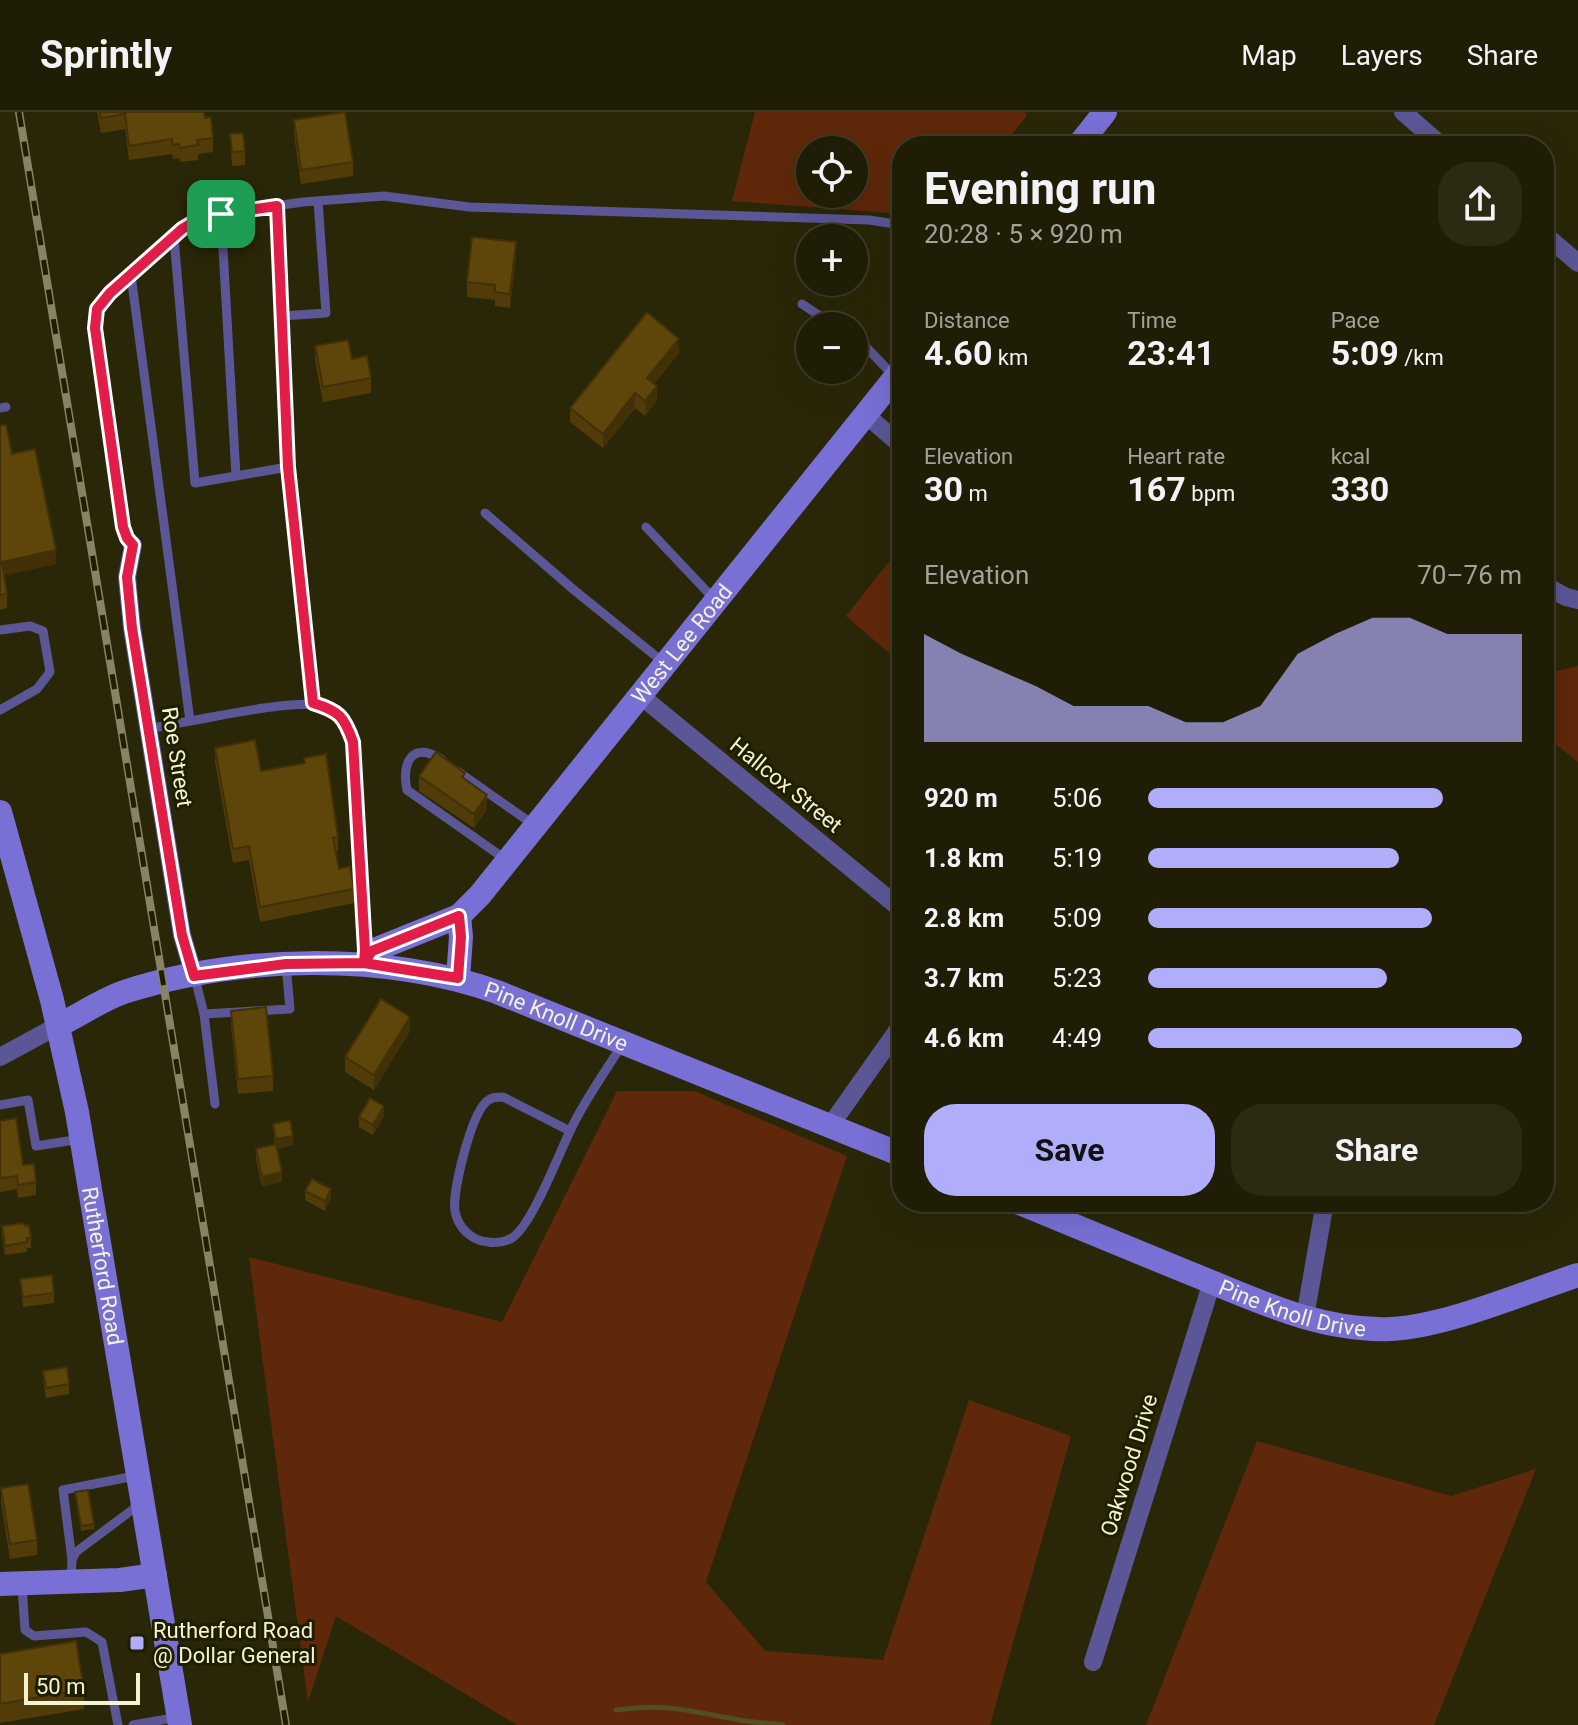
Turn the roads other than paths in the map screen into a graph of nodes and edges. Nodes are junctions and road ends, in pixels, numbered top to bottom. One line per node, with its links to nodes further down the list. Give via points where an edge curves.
1 (1105, 112): 3 (street)
2 (1403, 112): 4 (street)
3 (1086, 136)
4 (1431, 136)
5 (318, 201): 6 (lane); 8 (lane, via 384,196 469,207); 15 (lane, via 326,313)
6 (277, 206): 7 (lane); 15 (lane)
7 (221, 214): 9 (lane, via 204,216); 22 (lane)
8 (892, 223)
9 (174, 238): 12 (lane); 22 (lane, via 195,483)
10 (1554, 243): 11 (street)
11 (1578, 263)
12 (131, 275): 25 (lane, via 97,309 95,328 123,527); 34 (lane)
13 (802, 304): 14 (lane)
14 (814, 312)
15 (282, 316): 21 (lane)
16 (868, 348): 17 (lane)
17 (892, 367)
18 (892, 382): 19 (street, West Lee Road)
19 (866, 415): 20 (street); 28 (street, West Lee Road)
20 (892, 437)
21 (288, 467): 22 (lane); 32 (lane)
22 (236, 476)
23 (485, 513): 30 (lane)
24 (646, 527): 28 (lane)
25 (133, 545): 35 (street, Roe Street, via 127,584)
26 (1554, 590): 27 (street)
27 (1578, 600)
28 (716, 601): 30 (street, West Lee Road)
29 (0, 630): 33 (lane, via 30,626 43,631 50,672 37,689)
30 (666, 664): 31 (street, West Lee Road)
31 (641, 696): 36 (street, West Lee Road); 39 (street, Hallcox Street)
32 (313, 703): 34 (lane); 41 (lane, via 335,710 353,742)
33 (0, 710)
34 (190, 721): 35 (lane)
35 (148, 729): 43 (street, Roe Street, via 182,935)
36 (536, 827): 38 (street, West Lee Road); 38 (lane, via 430,752 422,750 411,758 406,783 413,796)
37 (2, 828): 46 (street, Rutherford Road)
38 (509, 862): 40 (street, West Lee Road)
39 (892, 902)
40 (459, 916): 41 (street, West Lee Road, via 372,951); 44 (street)
41 (364, 963): 42 (street, Pine Knoll Drive); 44 (street, Pine Knoll Drive)
42 (286, 964): 43 (street, Pine Knoll Drive); 45 (lane, via 290,1009)
43 (194, 976): 45 (lane); 46 (street, Pine Knoll Drive, via 121,993)
44 (458, 978): 48 (street, Pine Knoll Drive)
45 (204, 1014): 50 (lane)
46 (59, 1025): 49 (street); 54 (street, Rutherford Road)
47 (892, 1038): 52 (street)
48 (623, 1043): 52 (street, Pine Knoll Drive); 53 (lane)
49 (0, 1057)
50 (215, 1104)
51 (0, 1105): 54 (lane, via 28,1100 36,1146)
52 (830, 1126): 55 (street, Pine Knoll Drive)
53 (570, 1131): 53 (lane, via 529,1217 512,1237 497,1243 469,1236 460,1224 455,1200 469,1138 484,1103 503,1097)
54 (81, 1139): 61 (street, Rutherford Road)
55 (892, 1151)
56 (1041, 1212): 59 (street, Pine Knoll Drive)
57 (1323, 1212): 60 (street)
58 (1578, 1275): 60 (street, Pine Knoll Drive, via 1421,1326 1361,1329)
59 (1212, 1282): 60 (street, Pine Knoll Drive); 66 (street, Oakwood Drive)
60 (1305, 1317)
61 (138, 1475): 62 (street, Rutherford Road); 63 (lane, via 63,1490)
62 (142, 1502): 63 (lane, via 76,1552); 64 (street, Rutherford Road)
63 (71, 1571): 64 (street, via 120,1580); 65 (street)
64 (155, 1575): 67 (street, Rutherford Road)
65 (11, 1583): 68 (lane, via 25,1630 34,1636 86,1632 102,1642)
66 (1093, 1662)
67 (179, 1721): 69 (lane)
68 (118, 1725)
69 (133, 1725)

